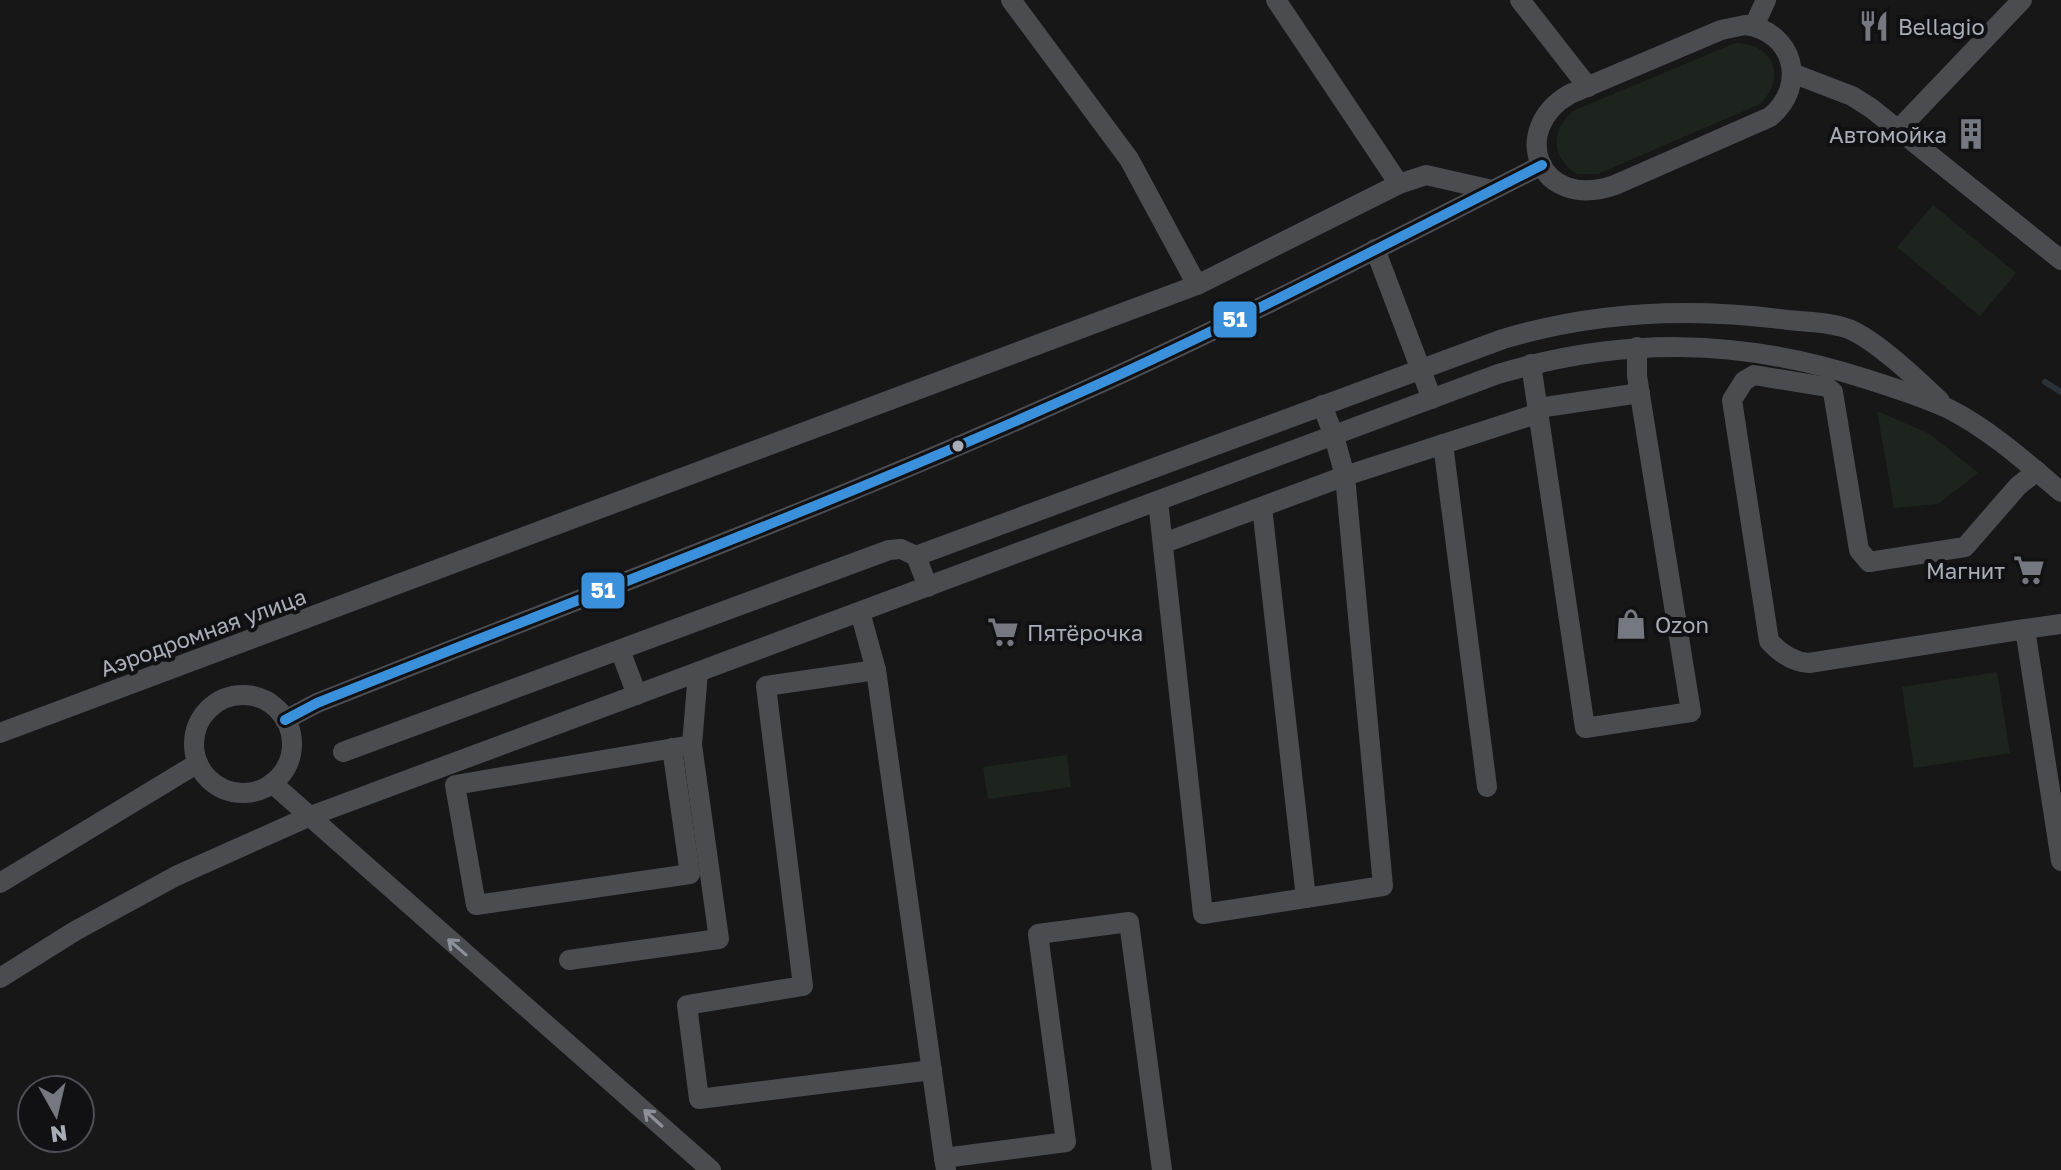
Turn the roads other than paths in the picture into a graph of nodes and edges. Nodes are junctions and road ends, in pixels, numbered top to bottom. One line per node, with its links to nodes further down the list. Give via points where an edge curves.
1 (1011, 0): 15 (street, via 1129,159)
2 (1276, 0): 11 (street)
3 (1520, 0): 8 (street)
4 (1766, 0): 6 (street)
5 (2022, 0): 9 (street)
6 (1754, 26): 7 (street, via 1783,45); 8 (street, via 1721,30)
7 (1792, 73): 9 (street, via 1852,96); 10 (street, via 1787,98 1770,117 1604,189 1566,189)
8 (1588, 87): 10 (street, via 1561,100 1544,118 1537,146)
9 (1897, 131): 14 (street)
10 (1542, 165): 12 (street)
11 (1399, 184): 12 (street, via 1426,175); 15 (street)
12 (1492, 190): 13 (street)
13 (1375, 249): 18 (street); 41 (street, via 1225,326 967,442)
14 (2061, 260)
15 (1197, 285): 42 (street, Аэродромная улица)
16 (1637, 347): 17 (street); 19 (street); 22 (street, via 1713,347 1790,358)
17 (1531, 364): 20 (street); 23 (street)
18 (1421, 369): 20 (street); 21 (street); 22 (street, via 1503,339 1581,320 1640,313 1731,314 1848,329)
19 (1640, 393): 23 (street); 23 (street, via 1691,712 1585,728)
20 (1432, 399): 24 (street)
21 (1322, 405): 24 (street); 32 (street)
22 (1949, 409): 26 (street)
23 (1539, 410): 25 (street)
24 (1334, 436): 27 (street); 29 (street)
25 (1443, 444): 27 (street); 49 (street)
26 (2037, 471): 28 (street); 36 (street, via 1965,547 1869,562 1859,550 1833,392 1754,375 1732,400 1767,633 1774,647 1799,663 1809,663)
27 (1345, 476): 30 (street); 53 (street, via 1383,886)
28 (2061, 492)
29 (1158, 501): 31 (street); 33 (street)
30 (1262, 507): 31 (street); 53 (street)
31 (1164, 543): 53 (street, via 1203,914)
32 (916, 556): 33 (street); 37 (street, via 889,550)
33 (928, 587): 34 (street)
34 (860, 612): 38 (street); 39 (street)
35 (2061, 624): 36 (street)
36 (2025, 629): 51 (street)
37 (620, 650): 40 (street); 44 (street)
38 (876, 670): 56 (street); 56 (street, via 766,686 803,986 687,1005 699,1099)
39 (698, 672): 40 (street); 43 (street)
40 (637, 695): 45 (street)
41 (285, 720): 46 (street, via 268,701 250,695 213,704 200,718 194,736); 48 (street, via 292,751)
42 (0, 733)
43 (682, 747): 47 (street); 47 (street, via 690,874 476,905 455,785); 54 (street, via 719,939)
44 (343, 752)
45 (468, 758): 47 (street); 50 (street)
46 (198, 763): 48 (street, via 217,786 235,792 254,792); 52 (street)
47 (476, 781)
48 (272, 783): 50 (street)
49 (1487, 787)
50 (308, 817): 55 (street, via 176,876); 58 (street, one-way to 50)
51 (2061, 861)
52 (0, 883)
53 (1306, 898)
54 (569, 960)
55 (0, 978)
56 (932, 1070): 57 (street)
57 (945, 1164): 59 (street, via 1066,1142 1038,934 1129,922)
58 (711, 1170)
59 (1162, 1170)

